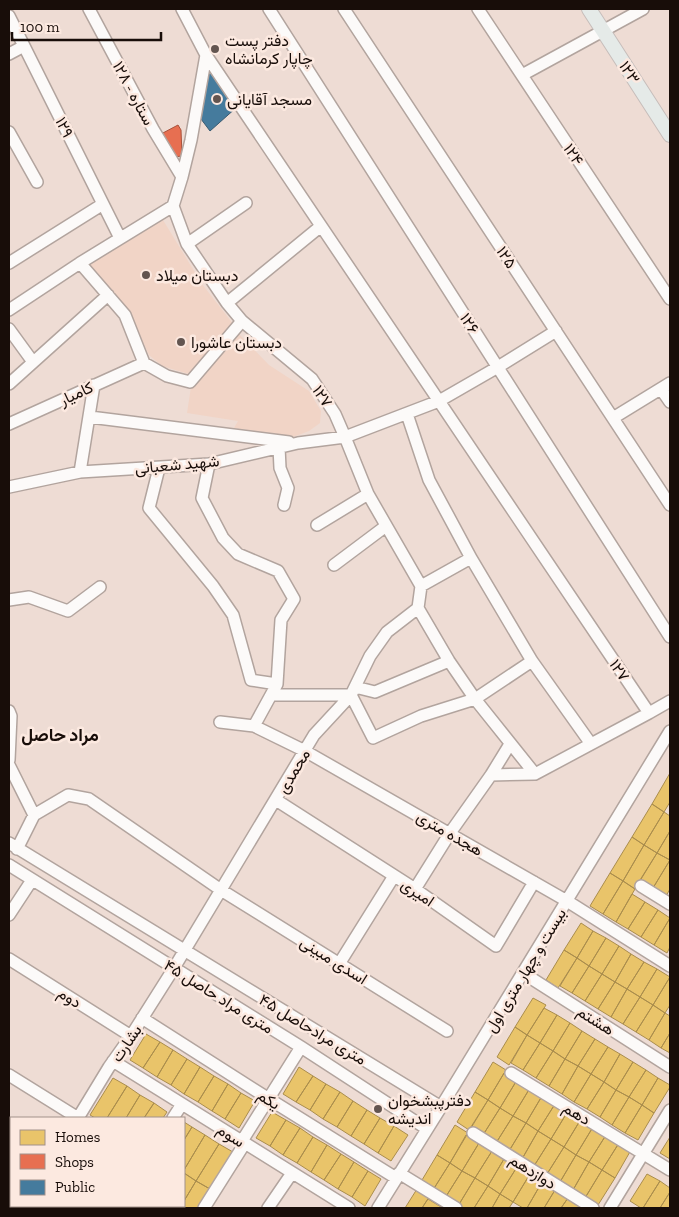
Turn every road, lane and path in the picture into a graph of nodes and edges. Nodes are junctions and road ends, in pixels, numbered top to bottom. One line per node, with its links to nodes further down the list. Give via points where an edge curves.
1 (89, 9): 16 (street, ۱۲۸ - ستاره)
2 (182, 9): 12 (street, ۱۲۷)
3 (269, 9): 35 (street, ۱۲۶)
4 (344, 9): 32 (street, ۱۲۵)
5 (478, 9): 13 (street, ۱۲۴)
6 (589, 9): 9 (main road, ۱۲۳)
7 (643, 9): 9 (street)
8 (9, 16): 10 (street, ۱۲۹)
9 (603, 30): 13 (street); 15 (main road, ۱۲۳)
10 (24, 46): 11 (street); 19 (street, ۱۲۹)
11 (9, 54)
12 (206, 55): 16 (street); 21 (street, ۱۲۷)
13 (522, 75): 27 (street, ۱۲۴)
14 (9, 132): 17 (street)
15 (670, 135)
16 (182, 176): 20 (street)
17 (37, 182)
18 (246, 203): 23 (street)
19 (103, 204): 22 (street, ۱۲۹); 24 (street)
20 (173, 206): 22 (street); 23 (street, ۱۲۷)
21 (321, 226): 28 (street); 39 (street, ۱۲۷)
22 (120, 238): 25 (street)
23 (187, 244): 28 (street, ۱۲۷)
24 (9, 263)
25 (80, 263): 26 (street); 29 (street)
26 (108, 295): 33 (street); 34 (street, via 125,315)
27 (670, 299)
28 (227, 303): 30 (street, ۱۲۷)
29 (9, 310)
30 (242, 321): 34 (street, via 190,382 167,376); 45 (street, ۱۲۷, via 312,379 335,414)
31 (9, 329): 33 (street)
32 (556, 331): 35 (street, شهید شعبانی); 43 (street, ۱۲۵)
33 (33, 362): 36 (street)
34 (144, 363): 37 (street, کامیار)
35 (498, 367): 39 (street, شهید شعبانی); 63 (street, ۱۲۶)
36 (9, 384)
37 (94, 385): 42 (street); 44 (street, کامیار)
38 (666, 386): 40 (street); 43 (street)
39 (439, 401): 41 (street, شهید شعبانی); 72 (street, ۱۲۷)
40 (670, 402)
41 (407, 414): 45 (street, شهید شعبانی); 57 (street, via 430,480)
42 (90, 417): 46 (street); 50 (street)
43 (613, 418): 54 (street, ۱۲۵)
44 (9, 424)
45 (345, 437): 46 (street, شهید شعبانی); 52 (street, ۱۲۷)
46 (298, 443): 47 (street, شهید شعبانی)
47 (279, 447): 48 (street, شهید شعبانی); 53 (street, via 280,468 288,488)
48 (209, 464): 49 (street, شهید شعبانی); 66 (street, via 202,498 223,538 238,554 278,571 294,599 281,620)
49 (159, 468): 50 (street, شهید شعبانی); 66 (street, via 149,508 233,615 251,680)
50 (80, 472): 51 (street, شهید شعبانی)
51 (9, 487)
52 (368, 494): 55 (street); 56 (street, ۱۲۷)
53 (284, 505)
54 (670, 505)
55 (317, 525)
56 (386, 526): 58 (street); 59 (street, ۱۲۷)
57 (472, 558): 59 (street); 65 (street)
58 (334, 565)
59 (421, 586): 62 (street)
60 (100, 587): 61 (street, via 68,611 29,597)
61 (9, 600)
62 (418, 608): 64 (street); 67 (street, محمدی, via 387,632 370,656)
63 (670, 637)
64 (449, 661): 67 (street, via 375,692); 69 (street)
65 (532, 661): 69 (street); 77 (street)
66 (277, 684): 68 (street)
67 (353, 691): 68 (street); 69 (street, via 374,738 421,716); 78 (street, محمدی)
68 (271, 695): 74 (street)
69 (475, 698): 76 (street)
70 (670, 700): 72 (street)
71 (9, 711): 79 (street)
72 (649, 713): 77 (street)
73 (220, 722): 74 (street, هجده متری)
74 (254, 726): 78 (street, هجده متری)
75 (670, 731): 94 (street, بیست و چهار متری اول)
76 (510, 744): 81 (street); 82 (street)
77 (591, 744): 81 (street)
78 (305, 750): 83 (street, محمدی); 85 (street, هجده متری)
79 (9, 760)
80 (9, 765): 84 (street)
81 (535, 774): 82 (street)
82 (491, 776): 85 (street)
83 (276, 800): 88 (street, امیری); 93 (street, محمدی)
84 (34, 815): 86 (street); 93 (street, اسدی مبینی, via 68,795 89,799)
85 (450, 833): 90 (street, هجده متری); 92 (street)
86 (13, 846): 97 (street, ۴۵ متری مراد حاصل)
87 (9, 865): 89 (street, ۴۵ متری مراد حاصل)
88 (394, 876): 92 (street, امیری); 99 (street)
89 (32, 880): 96 (street); 101 (street, ۴۵ متری مراد حاصل)
90 (534, 882): 92 (street, امیری, via 496,946); 94 (street, هجده متری)
91 (641, 886): 95 (street)
92 (415, 889)
93 (221, 890): 97 (street, محمدی); 99 (street, اسدی مبینی)
94 (566, 901): 100 (street, هجده متری); 102 (street, بیست و چهار متری اول)
95 (670, 904)
96 (9, 915)
97 (185, 950): 101 (street, بشارت); 113 (street, ۴۵ متری مرادحاصل)
98 (9, 959): 105 (street, دوم)
99 (339, 964): 104 (street, اسدی مبینی)
100 (670, 965)
101 (174, 968): 103 (street, بشارت); 106 (street, ۴۵ متری مراد حاصل)
102 (523, 973): 108 (street, هشتم); 113 (street, بیست و چهار متری اول)
103 (142, 1018): 105 (street, بشارت); 111 (street, یکم)
104 (447, 1031)
105 (131, 1036): 107 (street, بشارت)
106 (301, 1048): 111 (street); 118 (street, ۴۵ متری مراد حاصل)
107 (113, 1061): 112 (street, سوم); 116 (street, بشارت)
108 (670, 1066)
109 (511, 1073): 121 (street, دهم)
110 (9, 1075): 115 (street)
111 (269, 1099): 120 (street); 124 (street, یکم)
112 (182, 1104): 117 (street); 120 (street, سوم)
113 (441, 1107): 118 (street, بیست و چهار متری اول)
114 (670, 1110): 121 (street)
115 (76, 1117)
116 (79, 1117)
117 (175, 1117)
118 (427, 1129): 124 (street, بیست و چهار متری اول)
119 (473, 1133): 131 (street, دوازدهم)
120 (244, 1142): 123 (street, سوم); 126 (street)
121 (643, 1154): 122 (street, دهم); 125 (street)
122 (670, 1170)
123 (292, 1173): 127 (street); 128 (street, سوم)
124 (397, 1176): 129 (street, بیست و چهار متری اول); 130 (street, یکم)
125 (613, 1207)
126 (204, 1208)
127 (268, 1208)
128 (349, 1208)
129 (378, 1208)
130 (456, 1208)
131 (593, 1208)

